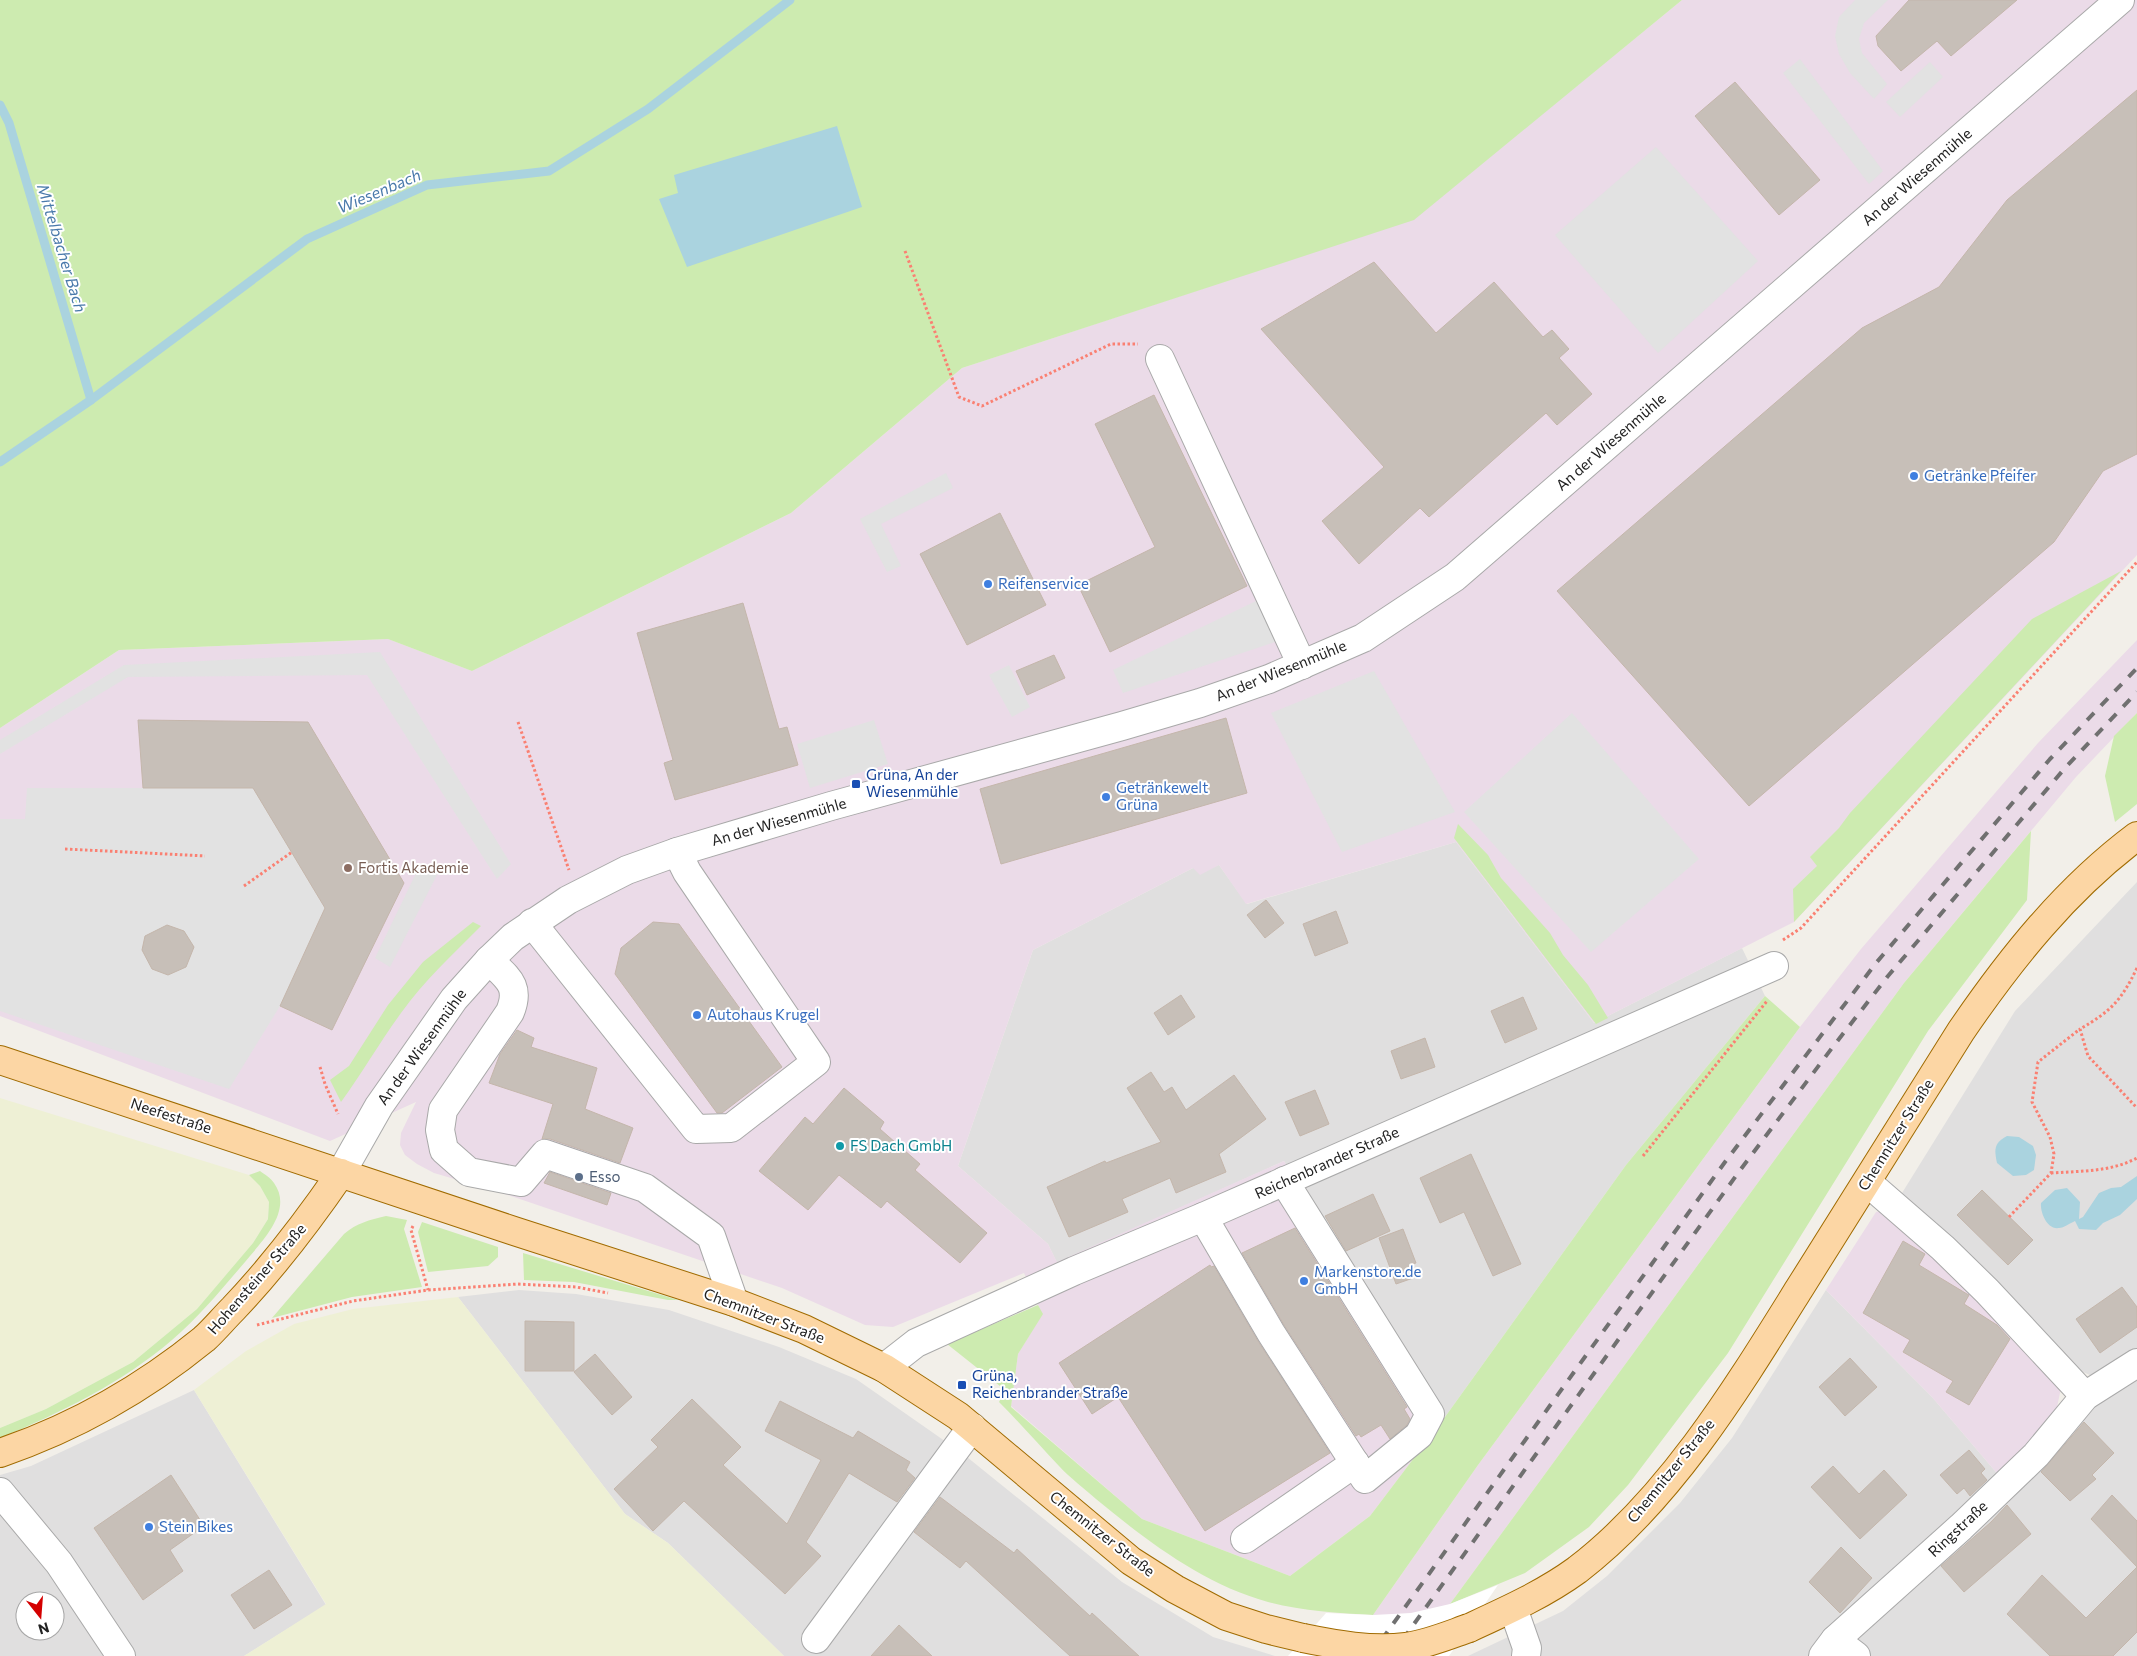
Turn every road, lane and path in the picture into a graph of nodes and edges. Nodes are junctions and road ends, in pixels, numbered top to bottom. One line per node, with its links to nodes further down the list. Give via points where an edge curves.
1 (2120, 0): 5 (street, An der Wiesenmühle, via 1455,576 1363,638)
2 (905, 251): 3 (path, via 958,397 982,406 1111,344 1143,344)
3 (1160, 359): 5 (street)
4 (2137, 562): 16 (path, via 1801,928 1783,938)
5 (1302, 665): 10 (street, An der Wiesenmühle, via 1192,706)
6 (518, 722): 13 (path, via 567,866)
7 (2137, 836): 28 (main road, Chemnitzer Straße, via 2078,887 1997,978)
8 (65, 849): 11 (path)
9 (292, 852): 12 (path)
10 (677, 852): 13 (street, An der Wiesenmühle, via 627,870); 14 (street, via 687,872 816,1062 731,1128 696,1129)
11 (205, 856)
12 (244, 886)
13 (580, 894): 14 (street, An der Wiesenmühle)
14 (532, 923): 15 (street, An der Wiesenmühle)
15 (489, 960): 25 (street, An der Wiesenmühle, via 454,999 379,1106); 34 (street, via 512,983 515,999 510,1012 444,1110 440,1130 444,1150 469,1172 521,1182 545,1154 645,1188 711,1236)
16 (1774, 966): 23 (path, via 1781,984); 27 (street, Reichenbrander Straße)
17 (2137, 968): 18 (path, via 2126,991 2105,1015)
18 (2080, 1029): 21 (path, via 2088,1056); 26 (path, via 2038,1062 2036,1069 2032,1102 2050,1137 2054,1154)
19 (0, 1060): 25 (main road, Neefestraße)
20 (320, 1066): 22 (path)
21 (2137, 1108)
22 (338, 1114)
23 (1643, 1156)
24 (2137, 1158): 26 (path, via 2095,1170)
25 (341, 1173): 34 (main road, Chemnitzer Straße); 40 (main road, Hohensteiner Straße, via 285,1249 205,1338 156,1376 95,1411)
26 (2051, 1173): 30 (path)
27 (1284, 1181): 29 (street, Reichenbrander Straße); 41 (street, via 1430,1414 1419,1435 1365,1479)
28 (1867, 1182): 38 (street, via 1943,1248); 44 (main road, Chemnitzer Straße, via 1742,1380 1648,1504 1578,1569)
29 (1203, 1217): 37 (street, Reichenbrander Straße, via 916,1343); 41 (street, via 1271,1333)
30 (2009, 1217)
31 (414, 1221): 32 (path, via 411,1230)
32 (428, 1290): 33 (path, via 518,1284); 35 (path, via 353,1301)
33 (614, 1294)
34 (734, 1302): 37 (main road, Chemnitzer Straße, via 804,1329)
35 (253, 1326)
36 (2137, 1363): 38 (street, Ringstraße)
37 (884, 1368): 39 (main road, Chemnitzer Straße)
38 (2085, 1396): 46 (street, Ringstraße, via 2036,1455)
39 (972, 1427): 44 (main road, Chemnitzer Straße, bridge, via 1131,1561 1226,1616 1303,1638 1347,1647 1379,1649 1434,1641); 45 (street)
40 (0, 1453)
41 (1355, 1463): 43 (street)
42 (0, 1492): 47 (street, via 59,1563)
43 (1245, 1539)
44 (1513, 1608): 48 (street, via 1527,1648)
45 (816, 1639)
46 (1829, 1648): 49 (street)
47 (121, 1656)
48 (1526, 1656)
49 (1856, 1656)

